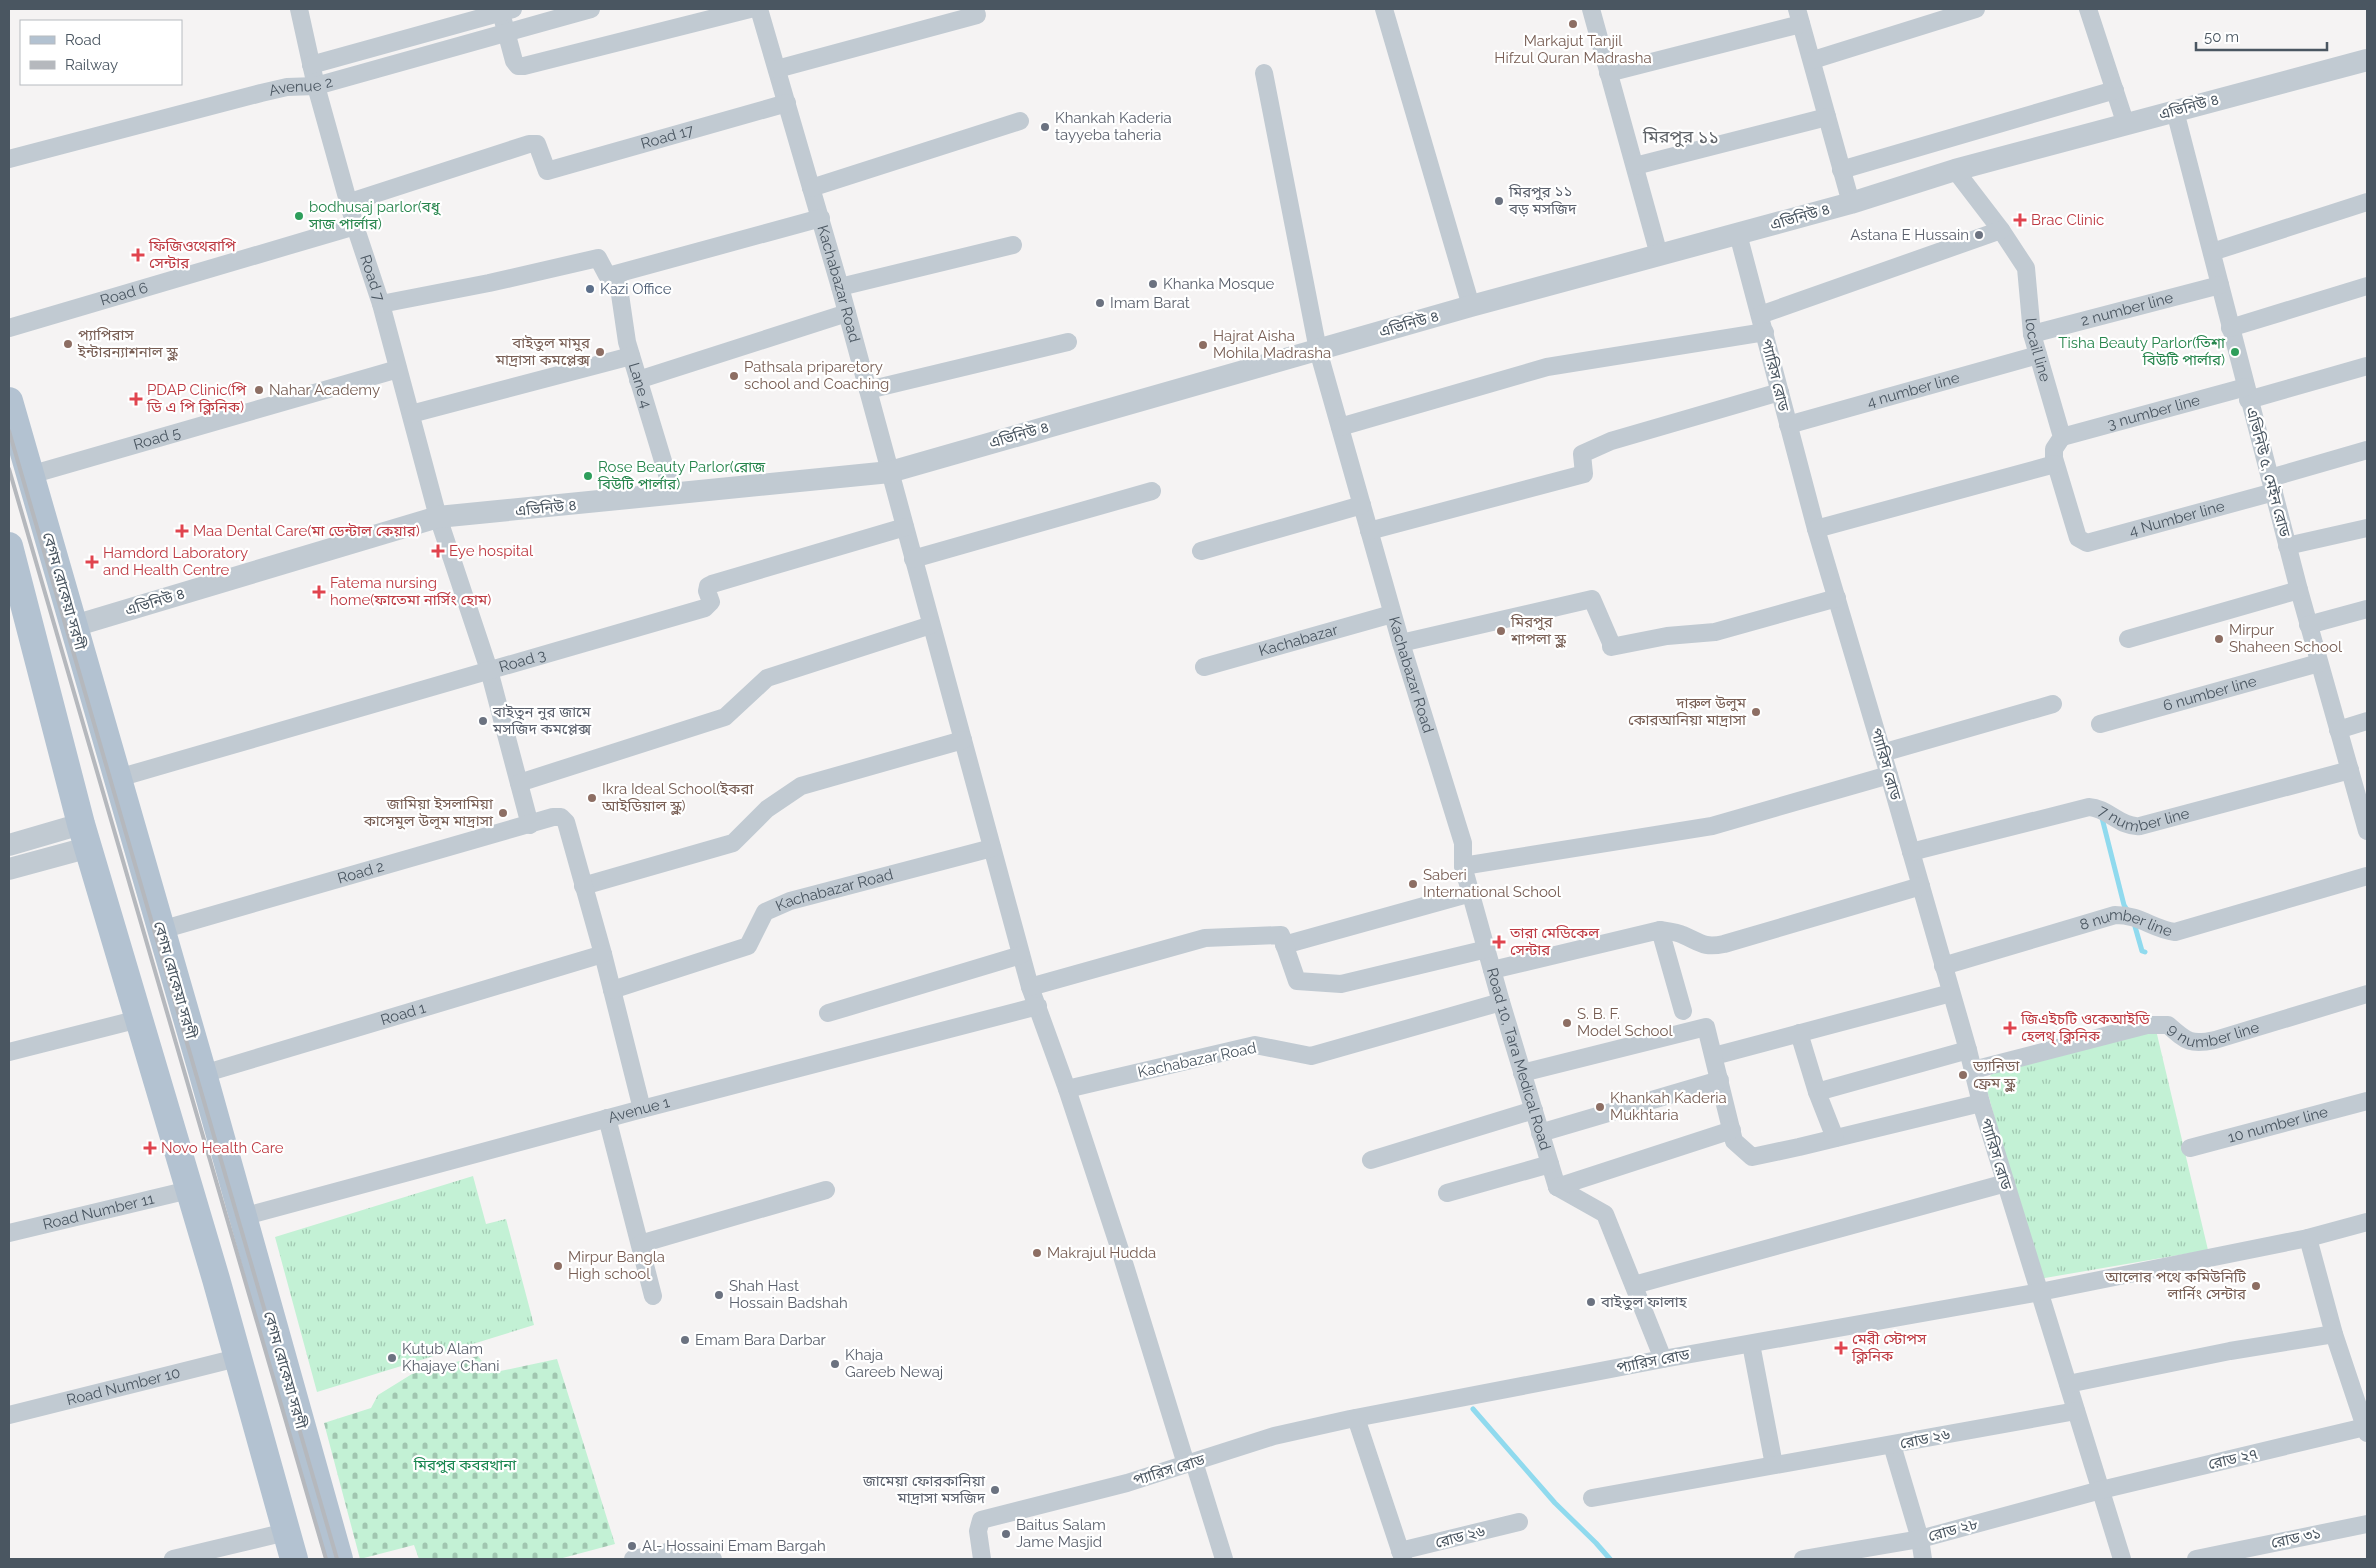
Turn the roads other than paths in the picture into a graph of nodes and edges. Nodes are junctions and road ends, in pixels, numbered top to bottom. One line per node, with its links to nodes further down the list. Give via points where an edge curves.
1 (299, 9): 15 (street, Road 7)
2 (591, 9): 12 (street, Avenue 2)
3 (750, 9): 12 (street, via 524,66 518,66 514,61)
4 (759, 9): 16 (street, Kachabazar Road)
5 (1384, 9): 46 (street)
6 (1591, 9): 17 (street)
7 (1976, 9): 13 (street)
8 (2088, 9): 20 (street)
9 (505, 10): 12 (street); 15 (street, Avenue 2)
10 (977, 15): 16 (street)
11 (1799, 16): 13 (street); 17 (street)
12 (506, 32): 19 (street, Avenue 2)
13 (1813, 60): 23 (street)
14 (2367, 60): 22 (street, এভিনিউ ৪)
15 (311, 65): 19 (street, Road 7)
16 (777, 69): 21 (street, Kachabazar Road)
17 (1608, 73): 27 (street)
18 (1264, 74): 54 (street, Kachabazar Road)
19 (316, 86): 26 (street, Avenue 2, via 287,87 261,93); 31 (street, Road 7)
20 (2115, 90): 25 (street); 28 (street)
21 (787, 103): 30 (street, Kachabazar Road); 31 (street, Road 17, via 548,171 537,144 529,144)
22 (2176, 111): 25 (street, এভিনিউ ৪); 39 (street, এভিনিউ ৫, মেইন রোড)
23 (1828, 117): 27 (street); 28 (street)
24 (1020, 120): 30 (street)
25 (2126, 125): 29 (street, এভিনিউ ৪)
26 (9, 159)
27 (1635, 166): 40 (street)
28 (1841, 170): 33 (street)
29 (1955, 170): 33 (street, এভিনিউ ৪); 36 (street, locail line)
30 (811, 188): 34 (street, Kachabazar Road)
31 (350, 202): 35 (street, Road 7)
32 (2367, 202): 39 (street)
33 (1851, 203): 37 (street, এভিনিউ ৪)
34 (821, 218): 41 (street); 44 (street, Kachabazar Road)
35 (355, 226): 45 (street, Road 7); 49 (street, Road 6)
36 (2002, 230): 48 (street); 52 (street, locail line, via 2026,268)
37 (1738, 234): 40 (street, এভিনিউ ৪); 48 (street, প্যারিস রোড)
38 (1013, 245): 44 (street)
39 (2212, 252): 42 (street, এভিনিউ ৫, মেইন রোড)
40 (1659, 255): 46 (street, এভিনিউ ৪)
41 (617, 274): 45 (street, via 609,276 600,260 595,259); 56 (street, Lane 4)
42 (2220, 285): 50 (street, এভিনিউ ৫, মেইন রোড); 52 (street, 2 number line)
43 (2367, 286): 50 (street)
44 (840, 287): 47 (street, Kachabazar Road)
45 (382, 304): 58 (street, Road 7)
46 (1471, 306): 54 (street, এভিনিউ ৪)
47 (847, 313): 59 (street); 60 (street, Kachabazar Road)
48 (1760, 315): 51 (street, প্যারিস রোড)
49 (9, 328)
50 (2230, 328): 62 (street, এভিনিউ ৫, মেইন রোড)
51 (1765, 332): 61 (street, প্যারিস রোড); 66 (street, via 1547,367)
52 (2032, 334): 55 (street, locail line)
53 (1068, 342): 60 (street)
54 (1318, 350): 66 (street, Kachabazar Road); 70 (street, এভিনিউ ৪)
55 (2038, 355): 65 (street, 4 number line); 67 (street, locail line)
56 (631, 356): 59 (street, Lane 4); 64 (street)
57 (2367, 366): 62 (street, 3 number line)
58 (398, 368): 64 (street, Road 7); 71 (street, Road 5)
59 (638, 380): 74 (street, Lane 4)
60 (868, 390): 70 (street, Kachabazar Road)
61 (1780, 392): 65 (street, প্যারিস রোড); 80 (street, via 1611,441 1582,454 1584,474)
62 (2247, 394): 67 (street, 3 number line); 72 (street, এভিনিউ ৫, মেইন রোড)
63 (9, 401): 71 (main road, বেগম রোকেয়া সরণী)
64 (410, 414): 76 (street, Road 7)
65 (1788, 425): 79 (street, প্যারিস রোড)
66 (1340, 426): 75 (street, Kachabazar Road)
67 (2062, 437): 69 (street, via 2054,449)
68 (2367, 450): 72 (street, 4 Number line)
69 (2055, 464): 72 (street, 4 Number line, via 2078,538 2087,543); 79 (street)
70 (890, 472): 74 (street, এভিনিউ ৪); 77 (street, Kachabazar Road)
71 (30, 476): 91 (main road, বেগম রোকেয়া সরণী)
72 (2272, 485): 82 (street, এভিনিউ ৫, মেইন রোড)
73 (1152, 491): 84 (street)
74 (673, 494): 76 (street, এভিনিউ ৪)
75 (1362, 506): 80 (street, Kachabazar Road); 83 (street)
76 (438, 517): 91 (street, এভিনিউ ৪); 96 (street)
77 (905, 527): 84 (street, Kachabazar Road); 96 (street, Road 3, via 712,584 707,591 710,605 705,608)
78 (2367, 528): 82 (street)
79 (1816, 529): 86 (street, প্যারিস রোড)
80 (1369, 532): 88 (street, Kachabazar Road)
81 (9, 546): 109 (main road)
82 (2287, 546): 85 (street, এভিনিউ ৫, মেইন রোড)
83 (1201, 551)
84 (913, 559): 89 (street, Kachabazar Road)
85 (2299, 590): 90 (street, এভিনিউ ৫, মেইন রোড); 92 (street)
86 (1837, 598): 93 (street, via 1715,632 1667,636 1611,647 1592,599); 102 (street, প্যারিস রোড)
87 (2367, 609): 90 (street)
88 (1392, 614): 93 (street, Kachabazar Road); 95 (street, Kachabazar)
89 (931, 625): 101 (street, Kachabazar Road); 106 (street, via 767,678 725,717)
90 (2308, 625): 94 (street, এভিনিউ ৫, মেইন রোড)
91 (74, 626): 105 (main road, বেগম রোকেয়া সরণী)
92 (2128, 639)
93 (1401, 642): 110 (street, Kachabazar Road)
94 (2319, 663): 99 (street, 6 number line); 100 (street, এভিনিউ ৫, মেইন রোড)
95 (1204, 667)
96 (489, 670): 105 (street, Road 3); 106 (street)
97 (2053, 704): 102 (street)
98 (2367, 722): 100 (street)
99 (2100, 724)
100 (2338, 730): 103 (street, এভিনিউ ৫, মেইন রোড)
101 (963, 740): 112 (street, Kachabazar Road); 117 (street, via 801,786 767,809 733,843)
102 (1882, 753): 104 (street, প্যারিস রোড)
103 (2350, 770): 108 (street, এভিনিউ ৫, মেইন রোড); 113 (street, 7 number line, via 2140,826 2089,807)
104 (1889, 775): 113 (street, প্যারিস রোড); 114 (street, via 1712,826)
105 (118, 778): 120 (main road, বেগম রোকেয়া সরণী)
106 (519, 782): 107 (street)
107 (530, 825): 117 (street, Road 2, via 552,817 561,817 566,822); 120 (street, Road 2)
108 (2367, 831)
109 (86, 836): 111 (street); 115 (street); 136 (main road)
110 (1463, 843): 114 (street, Road 10, Tara Medical Road)
111 (9, 845)
112 (992, 848): 125 (street, Kachabazar Road); 129 (street, Kachabazar Road, via 790,901 765,912 748,946)
113 (1911, 852): 118 (street, প্যারিস রোড)
114 (1464, 866): 119 (street, Road 10, Tara Medical Road)
115 (9, 869)
116 (2367, 876): 126 (street, 8 number line, via 2175,932 2130,915 2115,915)
117 (583, 886): 124 (street)
118 (1921, 886): 121 (street, via 1724,944 1700,945 1682,934); 126 (street, প্যারিস রোড)
119 (1471, 893): 122 (street); 123 (street, Road 10, Tara Medical Road)
120 (161, 930): 143 (main road, বেগম রোকেয়া সরণী)
121 (1660, 930): 127 (street); 134 (street)
122 (1284, 944): 123 (street, via 1297,981 1322,985 1341,984); 128 (street, via 1281,935 1205,938)
123 (1486, 949): 127 (street, Road 10, Tara Medical Road)
124 (603, 954): 129 (street); 143 (street, Road 1)
125 (1021, 955): 128 (street, Kachabazar Road); 135 (street)
126 (1943, 966): 130 (street, প্যারিস রোড)
127 (1492, 970): 132 (street, Road 10, Tara Medical Road)
128 (1030, 987): 133 (street, Kachabazar Road)
129 (612, 990): 149 (street)
130 (1951, 993): 137 (street); 138 (street, প্যারিস রোড)
131 (2367, 994): 141 (street, 9 number line, via 2196,1044 2168,1026 2147,1025)
132 (1501, 1002): 142 (street, Road 10, Tara Medical Road); 145 (street, Kachabazar Road, via 1311,1056 1255,1045)
133 (1038, 1006): 145 (street, Kachabazar Road); 149 (street, Avenue 1)
134 (1683, 1011)
135 (828, 1013)
136 (139, 1019): 139 (street); 160 (main road)
137 (1799, 1033): 140 (street); 146 (street)
138 (1968, 1050): 141 (street, প্যারিস রোড); 146 (street)
139 (9, 1052)
140 (1714, 1056): 142 (street, via 1706,1027); 144 (street)
141 (1973, 1070): 148 (street, প্যারিস রোড)
142 (1522, 1073): 150 (street, Road 10, Tara Medical Road)
143 (203, 1074): 163 (main road, বেগম রোকেয়া সরণী)
144 (1720, 1080): 152 (street); 153 (street)
145 (1067, 1089): 181 (street, Kachabazar Road)
146 (1817, 1092): 154 (street)
147 (2367, 1100): 155 (street, 10 number line)
148 (1981, 1103): 154 (street); 158 (street, প্যারিস রোড)
149 (642, 1109): 151 (street, Avenue 1)
150 (1534, 1110): 153 (street, Road 10, Tara Medical Road); 156 (street)
151 (607, 1118): 163 (street, Avenue 1); 167 (street)
152 (1732, 1130): 154 (street, via 1734,1140 1752,1157); 159 (street)
153 (1540, 1133): 157 (street, Road 10, Tara Medical Road)
154 (1835, 1138)
155 (2190, 1148)
156 (1371, 1160)
157 (1550, 1164): 159 (street, Road 10, Tara Medical Road); 162 (street)
158 (2006, 1183): 168 (street); 169 (street, প্যারিস রোড)
159 (1557, 1187): 168 (street, via 1605,1214)
160 (189, 1190): 165 (street, Road Number 11); 173 (main road)
161 (826, 1190): 167 (street)
162 (1447, 1193)
163 (242, 1218): 192 (main road, বেগম রোকেয়া সরণী)
164 (2367, 1222): 166 (street, প্যারিস রোড)
165 (9, 1233)
166 (2308, 1238): 169 (street, প্যারিস রোড); 171 (street)
167 (640, 1244): 170 (street)
168 (1634, 1285): 174 (street)
169 (2040, 1292): 172 (street, প্যারিস রোড); 175 (street, প্যারিস রোড)
170 (653, 1296)
171 (2334, 1334): 175 (street, via 2230,1351); 179 (street)
172 (1751, 1344): 174 (street, প্যারিস রোড); 182 (street)
173 (237, 1358): 177 (street, Road Number 10); 187 (main road)
174 (1663, 1359): 178 (street, প্যারিস রোড)
175 (2068, 1384): 176 (street, প্যারিস রোড)
176 (2076, 1411): 180 (street, রোড ২৬); 183 (street, প্যারিস রোড)
177 (9, 1415)
178 (1356, 1418): 181 (street, প্যারিস রোড, via 1274,1436); 189 (street)
179 (2366, 1430): 183 (street, রোড ২৭)
180 (1892, 1446): 182 (street, রোড ২৬); 188 (street)
181 (1190, 1463): 195 (street, প্যারিস রোড, via 1127,1483 981,1520 978,1531); 196 (street, Kachabazar Road)
182 (1774, 1465): 184 (street, রোড ২৬)
183 (2101, 1490): 188 (street, রোড ২৮); 199 (street, প্যারিস রোড)
184 (1592, 1498)
185 (1520, 1522): 189 (street, রোড ২৬)
186 (2367, 1524): 200 (street, রোড ৩১)
187 (286, 1532): 190 (street); 191 (main road)
188 (1920, 1538): 197 (street, রোড ২৮); 198 (street)
189 (1402, 1555)
190 (173, 1559)
191 (294, 1559)
192 (340, 1559)
193 (633, 1559): 194 (street, via 667,1552)
194 (713, 1559)
195 (982, 1559)
196 (1224, 1559)
197 (1803, 1559)
198 (1923, 1559)
199 (2122, 1559)
200 (2196, 1559)

